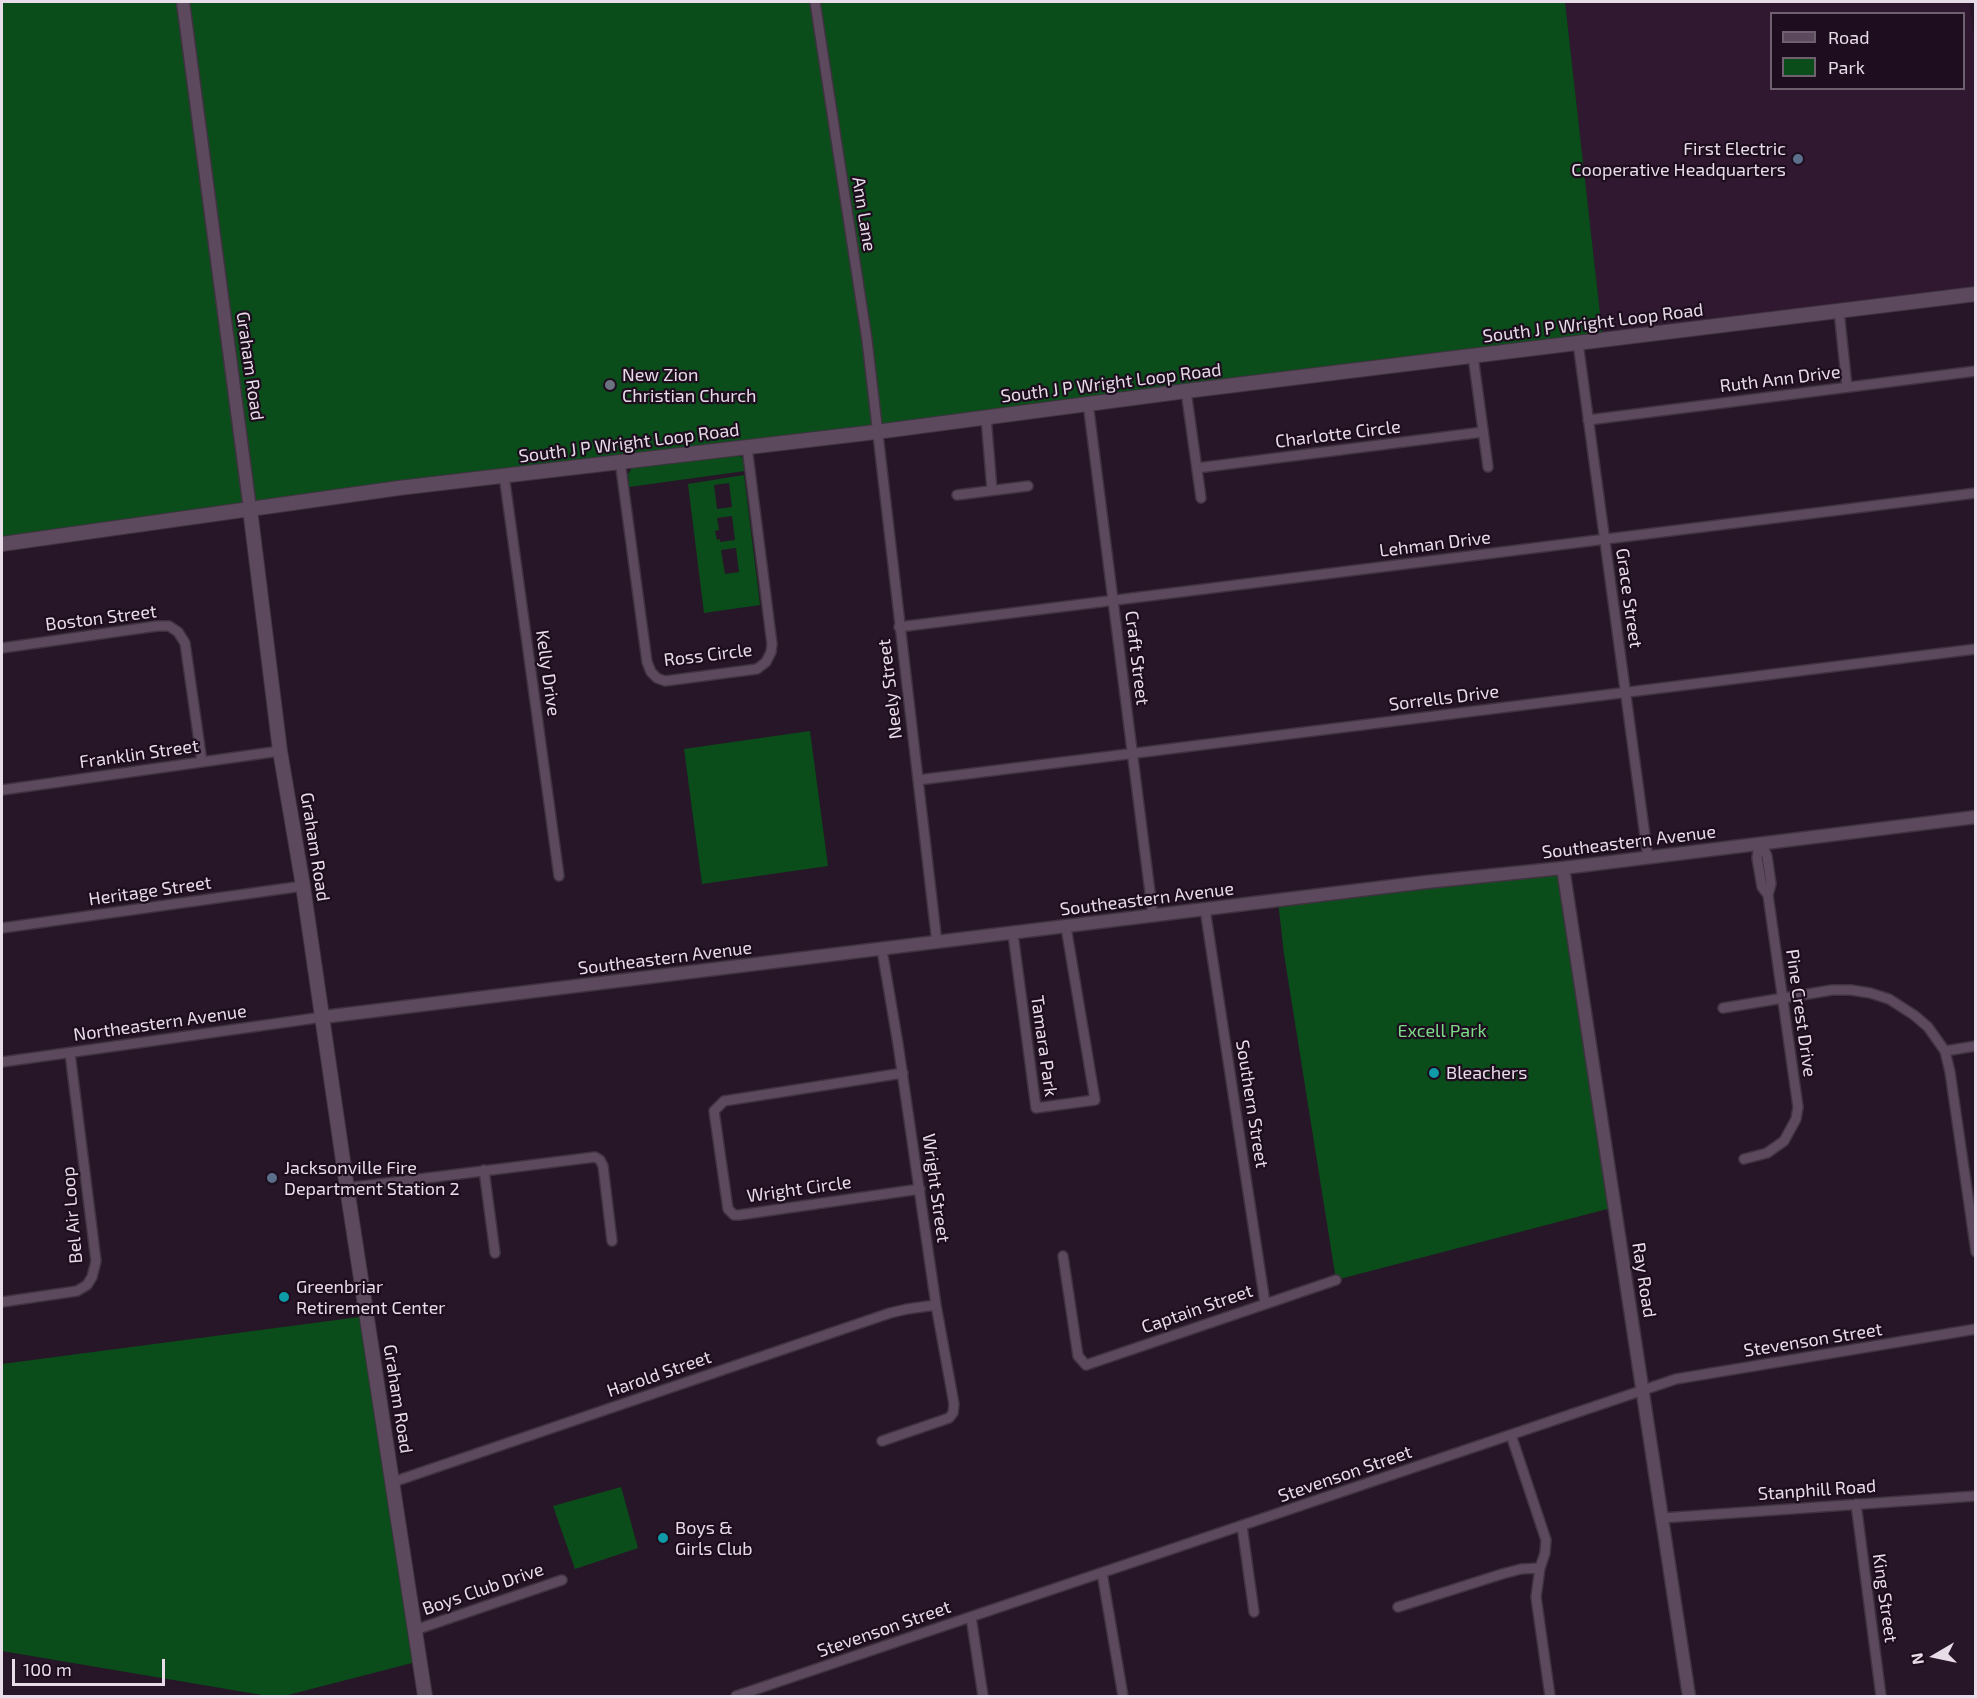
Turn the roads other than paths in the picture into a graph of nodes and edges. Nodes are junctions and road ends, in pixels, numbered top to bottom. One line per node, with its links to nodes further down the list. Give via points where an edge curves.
1 (183, 2): 25 (street, Graham Road)
2 (815, 2): 13 (street, Ann Lane, via 867,340)
3 (1976, 294): 4 (main road, South J P Wright Loop Road)
4 (1839, 311): 5 (main road, South J P Wright Loop Road); 8 (street)
5 (1578, 343): 6 (main road, South J P Wright Loop Road); 12 (street, Grace Street)
6 (1473, 356): 9 (main road, South J P Wright Loop Road); 14 (street)
7 (1976, 371): 8 (street, Ruth Ann Drive)
8 (1848, 387): 12 (street, Ruth Ann Drive)
9 (1186, 391): 10 (main road, South J P Wright Loop Road); 18 (street)
10 (1088, 403): 11 (main road, South J P Wright Loop Road); 28 (street, Craft Street)
11 (986, 417): 13 (main road, South J P Wright Loop Road); 21 (street)
12 (1588, 420): 26 (street, Grace Street)
13 (876, 432): 15 (main road, South J P Wright Loop Road); 29 (street, Neely Street)
14 (1484, 432): 17 (street); 18 (street, Charlotte Circle)
15 (747, 447): 16 (main road, South J P Wright Loop Road); 16 (street, Ross Circle, via 771,652 757,669 665,681 651,672 647,662)
16 (620, 461): 19 (main road, South J P Wright Loop Road)
17 (1488, 467)
18 (1197, 468): 24 (street)
19 (504, 475): 25 (main road, South J P Wright Loop Road); 42 (street, Kelly Drive)
20 (1028, 486): 21 (street)
21 (992, 490): 23 (street)
22 (1976, 493): 26 (street, Lehman Drive)
23 (957, 495)
24 (1201, 498)
25 (250, 509): 27 (main road, South J P Wright Loop Road); 33 (main road, Graham Road)
26 (1604, 539): 28 (street, Lehman Drive); 32 (street, Grace Street)
27 (2, 544)
28 (1113, 601): 29 (street, Lehman Drive); 34 (street, Craft Street)
29 (900, 627): 36 (street, Neely Street)
30 (2, 648): 35 (street, Boston Street, via 169,626 185,643)
31 (1976, 649): 32 (street, Sorrells Drive)
32 (1626, 693): 34 (street, Sorrells Drive); 40 (street, Grace Street)
33 (280, 751): 35 (street, Franklin Street); 43 (main road, Graham Road)
34 (1133, 754): 36 (street, Sorrells Drive); 45 (street, Craft Street)
35 (202, 762): 37 (street, Franklin Street)
36 (918, 780): 49 (street, Neely Street)
37 (2, 790)
38 (1976, 817): 39 (street, Southeastern Avenue)
39 (1759, 844): 40 (street, Southeastern Avenue); 51 (street, Pine Crest Drive, via 1767,856 1772,884 1768,895)
40 (1648, 858): 41 (street, Southeastern Avenue)
41 (1563, 868): 44 (street, Southeastern Avenue); 72 (street, Ray Road)
42 (559, 876)
43 (303, 886): 47 (street, Heritage Street); 53 (main road, Graham Road)
44 (1205, 909): 45 (street, Southeastern Avenue); 69 (street, Southern Street)
45 (1154, 916): 46 (street, Southeastern Avenue)
46 (1066, 927): 48 (street, Southeastern Avenue); 48 (street, Tamara Park, via 1095,1100 1036,1108)
47 (2, 928)
48 (1013, 934): 49 (street, Southeastern Avenue)
49 (937, 943): 50 (street, Southeastern Avenue)
50 (882, 950): 53 (street, Southeastern Avenue); 58 (street, Wright Street)
51 (1781, 998): 52 (street); 55 (street, via 1851,990 1889,999 1928,1027); 59 (street, Pine Crest Drive, via 1797,1096 1796,1119 1776,1148)
52 (1723, 1008)
53 (323, 1017): 56 (street, Northeastern Avenue); 61 (main road, Graham Road)
54 (1976, 1046): 55 (street)
55 (1945, 1051): 64 (street)
56 (70, 1053): 57 (street, Northeastern Avenue); 68 (street, Bel Air Loop, via 96,1261 92,1277 77,1291)
57 (2, 1062)
58 (903, 1073): 62 (street, Wright Street); 62 (street, Wright Circle, via 724,1101 714,1111 728,1209 740,1215)
59 (1744, 1160)
60 (484, 1170): 61 (street); 63 (street, via 595,1157 603,1166); 65 (street)
61 (347, 1188): 75 (main road, Graham Road)
62 (920, 1189): 70 (street, Wright Street)
63 (612, 1241)
64 (1976, 1252)
65 (495, 1253)
66 (1063, 1256): 69 (street, Captain Street, via 1077,1350 1086,1365)
67 (1336, 1280): 69 (street, Captain Street)
68 (2, 1302)
69 (1265, 1303)
70 (936, 1305): 74 (street, Wright Street, via 953,1413 938,1423); 75 (street, Harold Street, via 890,1313)
71 (1976, 1329): 72 (street, Stevenson Street, via 1676,1379)
72 (1642, 1391): 73 (street, Stevenson Street); 78 (street, Ray Road)
73 (1512, 1435): 79 (street, Stevenson Street); 80 (street, via 1546,1540)
74 (882, 1441)
75 (393, 1482): 86 (main road, Graham Road)
76 (1976, 1496): 77 (street, Stanphill Road)
77 (1856, 1504): 78 (street, Stanphill Road); 93 (street, King Street)
78 (1662, 1518): 92 (street, Ray Road)
79 (1242, 1526): 81 (street, Stevenson Street); 84 (street)
80 (1540, 1568): 83 (street, via 1521,1569); 91 (street, via 1536,1597)
81 (1102, 1573): 85 (street, Stevenson Street); 90 (street)
82 (562, 1580): 86 (street, Boys Club Drive)
83 (1398, 1607)
84 (1254, 1612)
85 (971, 1617): 88 (street, Stevenson Street); 89 (street)
86 (415, 1630): 87 (main road, Graham Road)
87 (425, 1696)
88 (736, 1696)
89 (983, 1696)
90 (1124, 1696)
91 (1550, 1696)
92 (1689, 1696)
93 (1881, 1696)

